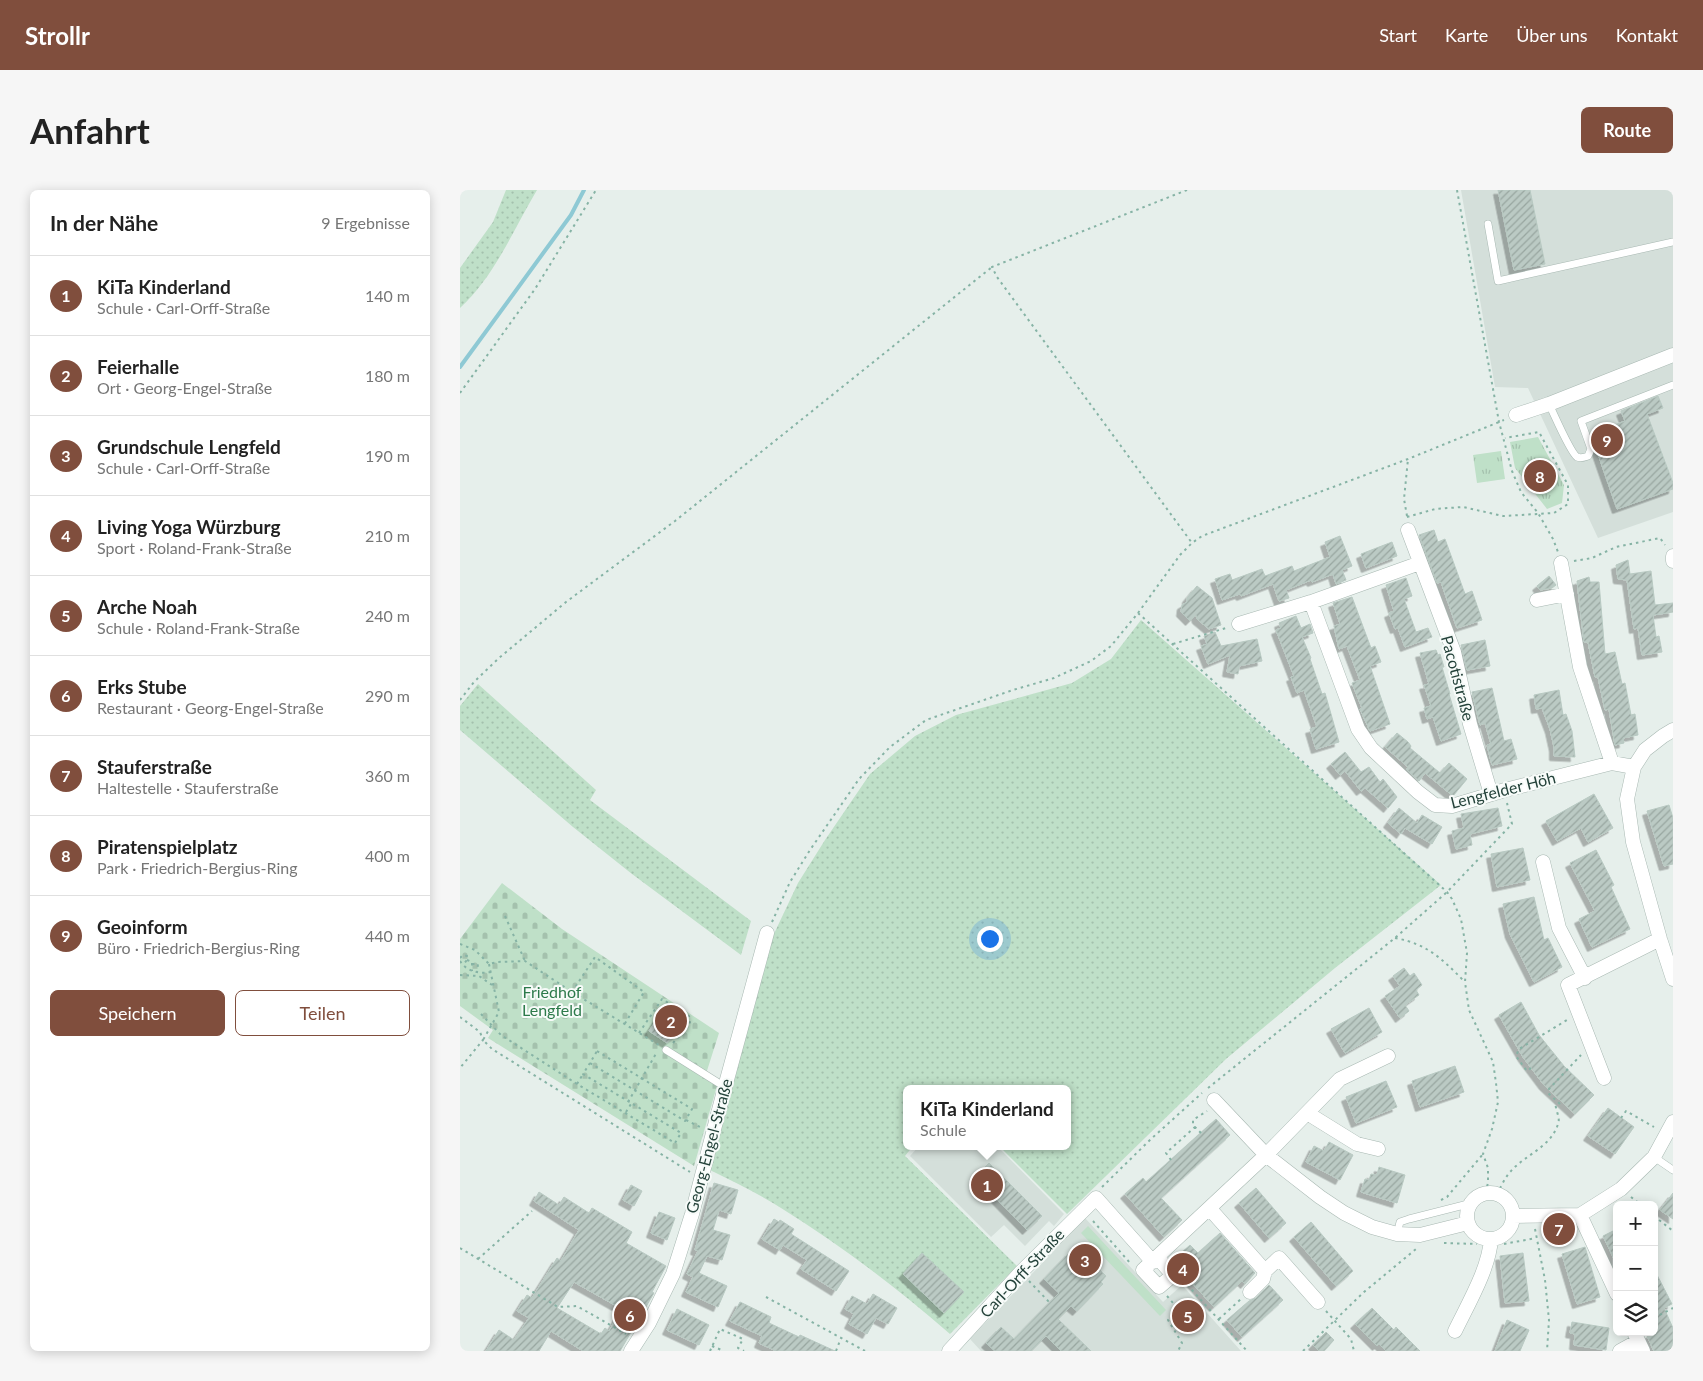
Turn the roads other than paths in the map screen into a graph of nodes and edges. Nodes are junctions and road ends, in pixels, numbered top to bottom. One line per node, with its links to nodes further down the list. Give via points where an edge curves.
1 (1488, 224): 2 (lane, via 1498,281)
2 (1673, 242)
3 (1672, 358): 5 (street)
4 (1673, 385): 5 (lane, via 1581,421 1591,449 1583,458 1576,457)
5 (1549, 404): 6 (street)
6 (1516, 415)
7 (1408, 523): 8 (street, Pacotistraße)
8 (1420, 563): 12 (street); 17 (street, Pacotistraße, via 1454,652 1470,724)
9 (1561, 563): 10 (street)
10 (1567, 594): 11 (street); 15 (street, via 1580,667)
11 (1537, 600)
12 (1310, 602): 13 (street); 17 (street, Lengfelder Höh, via 1358,728 1370,748 1435,805 1452,806)
13 (1239, 624)
14 (1673, 730): 16 (street, via 1645,750)
15 (1612, 763): 16 (street, Lengfelder Höh); 17 (street, Lengfelder Höh)
16 (1634, 767): 20 (street, via 1627,799 1633,842)
17 (1498, 792)
18 (1543, 862): 21 (street, via 1559,928)
19 (767, 933): 26 (street, Georg-Engel-Straße)
20 (1660, 939): 21 (street); 22 (street)
21 (1585, 978): 25 (street, via 1568,985)
22 (1673, 979)
23 (666, 1050): 26 (lane)
24 (1388, 1056): 28 (street, via 1340,1079)
25 (1604, 1078)
26 (724, 1087): 48 (street, Georg-Engel-Straße, via 673,1274)
27 (1216, 1102): 31 (street)
28 (1307, 1113): 30 (street, via 1357,1144); 31 (street)
29 (1670, 1128): 32 (street)
30 (1378, 1149)
31 (1266, 1155): 35 (street); 39 (street, via 1344,1212)
32 (1654, 1157): 33 (lane); 36 (street, via 1621,1189)
33 (1673, 1170)
34 (1472, 1203): 37 (street, via 1478,1196 1491,1194 1504,1198); 38 (street, via 1467,1215); 39 (lane, via 1400,1222)
35 (1210, 1209): 41 (street, via 1176,1233); 42 (street)
36 (1580, 1215): 37 (street); 43 (street)
37 (1513, 1216): 40 (street, via 1506,1232)
38 (1468, 1223): 39 (street, via 1420,1235); 40 (street, via 1480,1237)
39 (1397, 1234)
40 (1491, 1239): 46 (street, via 1490,1252 1474,1293)
41 (1151, 1263): 41 (street, via 1159,1287 1173,1275); 49 (street, Carl-Orff-Straße, via 1096,1198 1021,1272)
42 (1265, 1271): 44 (street, via 1263,1279); 45 (street, via 1279,1258)
43 (1616, 1291)
44 (1250, 1292)
45 (1318, 1302)
46 (1455, 1331)
47 (1638, 1341): 50 (street)
48 (634, 1346)
49 (949, 1351)
50 (1620, 1351)

